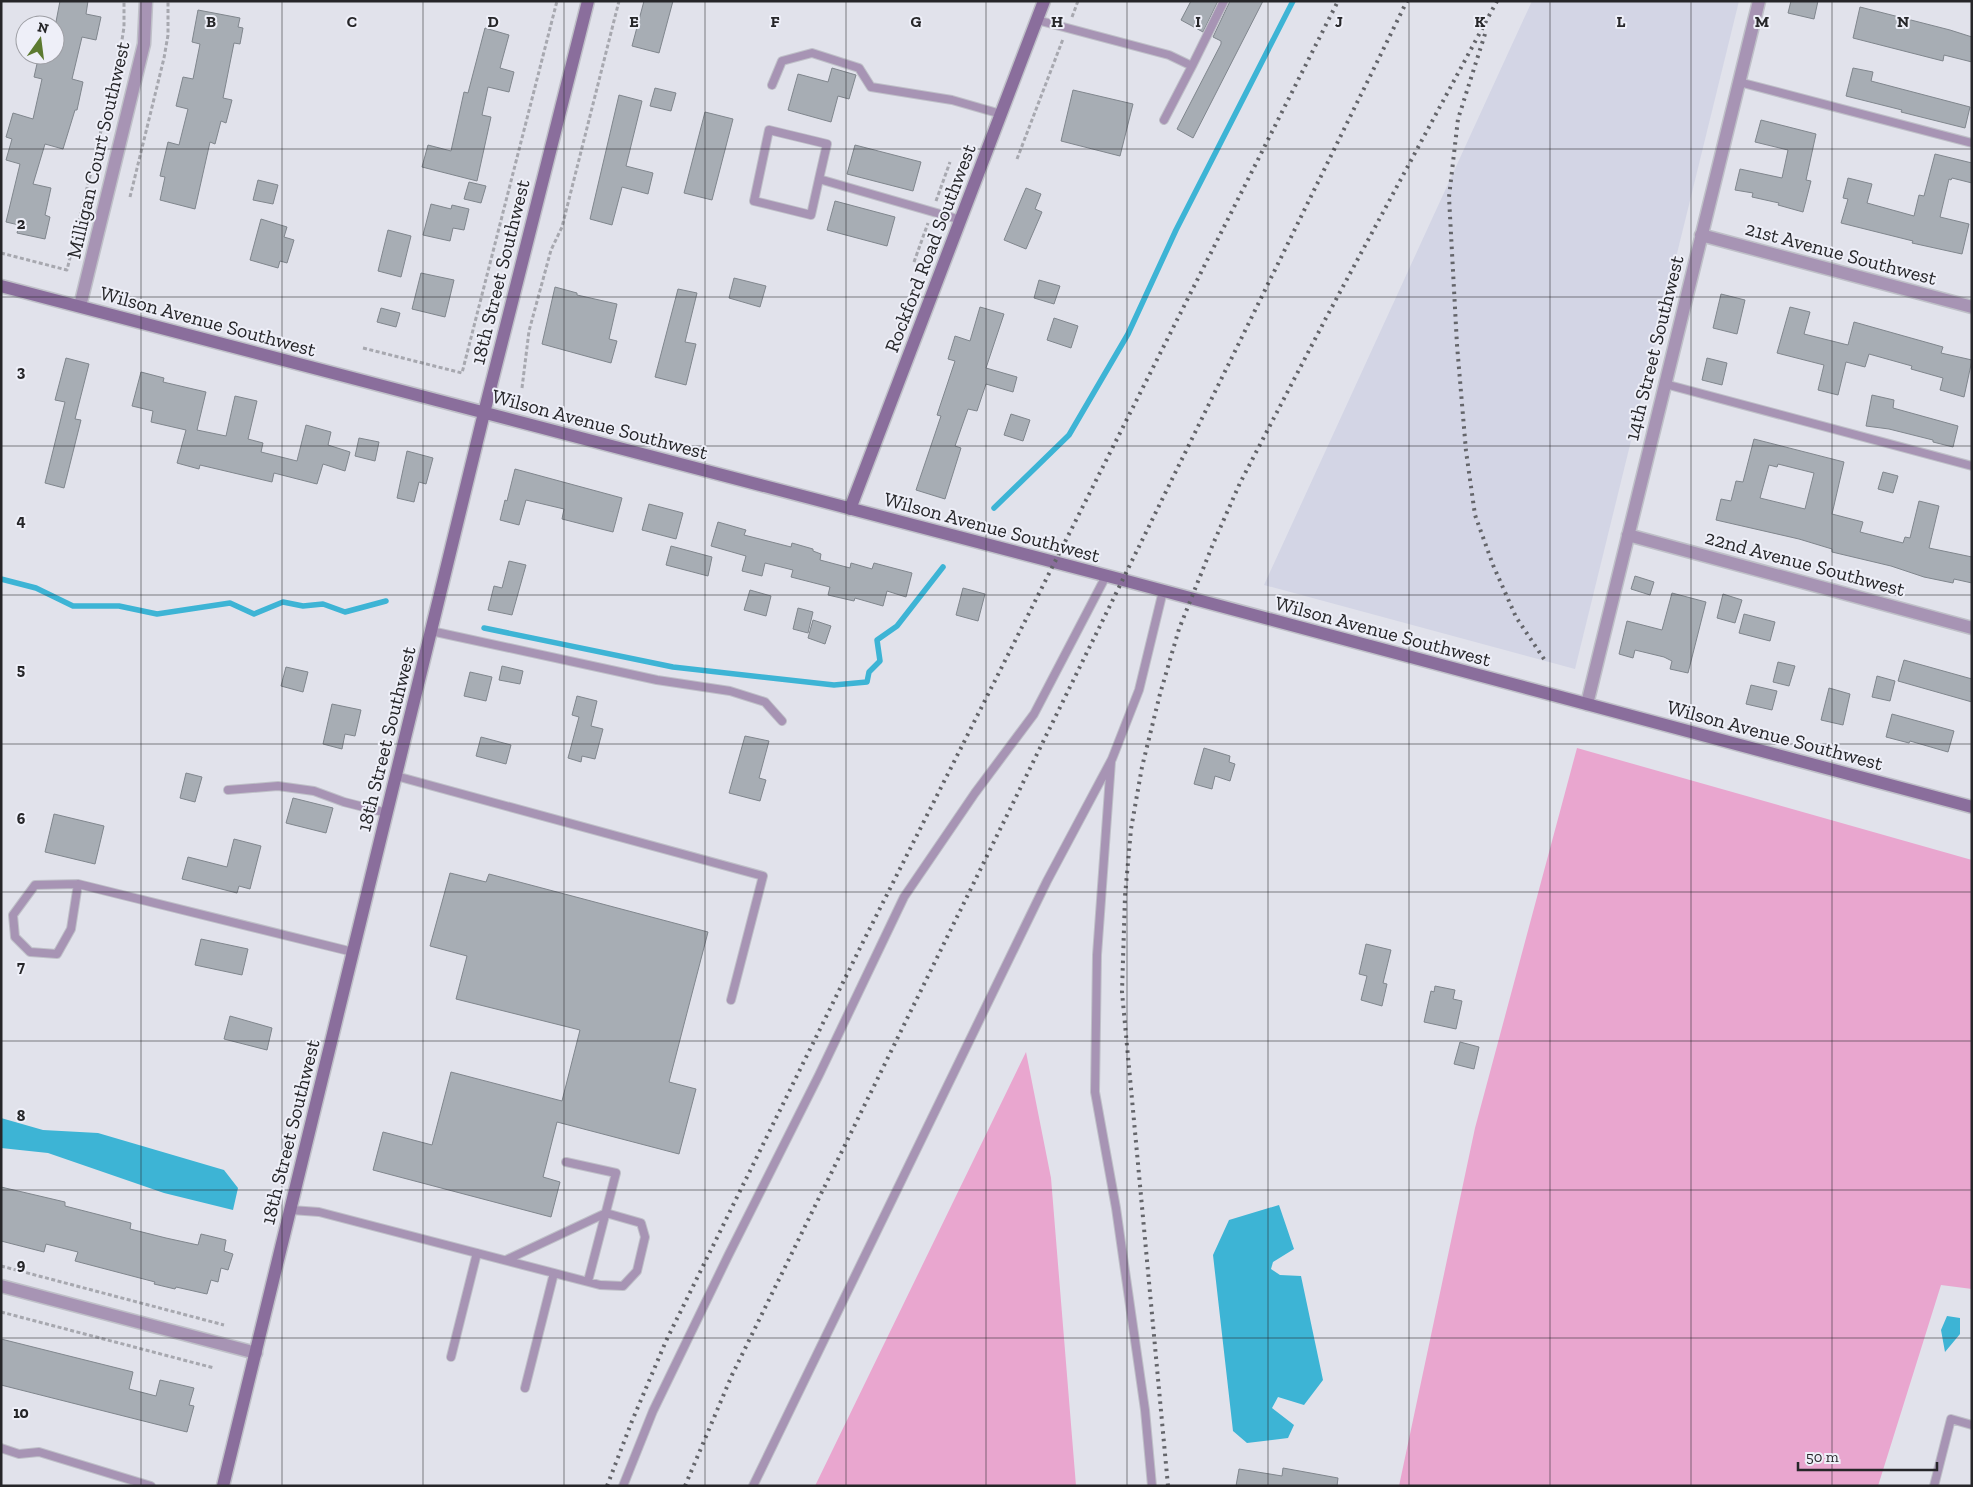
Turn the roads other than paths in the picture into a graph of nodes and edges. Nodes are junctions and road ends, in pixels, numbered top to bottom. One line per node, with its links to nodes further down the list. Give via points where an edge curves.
1 (146, 1): 17 (street, Milligan Court Southwest, via 144,44)
2 (588, 1): 20 (street, 18th Street Southwest)
3 (1044, 1): 6 (street, Rockford Road Southwest)
4 (1224, 1): 7 (lane)
5 (1758, 1): 8 (street, 14th Street Southwest)
6 (1037, 20): 7 (lane, via 1169,55); 10 (street, Rockford Road Southwest)
7 (1192, 66): 11 (lane)
8 (1739, 82): 12 (lane); 15 (street, 14th Street Southwest)
9 (772, 86): 10 (lane, via 782,61 812,54 859,68 871,87 952,100)
10 (1002, 114): 14 (street, Rockford Road Southwest)
11 (1164, 120)
12 (1972, 143)
13 (819, 179): 13 (lane, via 827,144 770,130 754,201 811,215); 14 (lane)
14 (961, 220): 22 (street, Rockford Road Southwest)
15 (1701, 235): 18 (street, 21st Avenue Southwest); 19 (street, 14th Street Southwest)
16 (1, 286): 17 (street, Wilson Avenue Southwest)
17 (80, 306): 20 (street, Wilson Avenue Southwest)
18 (1972, 307)
19 (1665, 384): 21 (lane); 23 (street, 14th Street Southwest)
20 (484, 413): 22 (street, Wilson Avenue Southwest); 27 (street, 18th Street Southwest)
21 (1972, 466)
22 (850, 509): 24 (street, Wilson Avenue Southwest)
23 (1628, 536): 26 (street, 22nd Avenue Southwest); 28 (street, 14th Street Southwest)
24 (1106, 576): 25 (street, Wilson Avenue Southwest); 53 (lane, via 1034,714 904,897 653,1411)
25 (1163, 591): 28 (street, Wilson Avenue Southwest); 30 (lane, via 1139,690)
26 (1972, 628)
27 (431, 631): 29 (lane, via 657,680 730,691 765,702); 31 (street, 18th Street Southwest)
28 (1587, 704): 33 (street, Wilson Avenue Southwest)
29 (782, 721)
30 (1112, 759): 54 (lane, via 1043,890); 55 (lane, via 1097,955 1095,1092 1116,1208 1145,1410)
31 (396, 776): 34 (street, 18th Street Southwest); 37 (lane, via 763,876)
32 (228, 790): 34 (lane, via 278,786 314,791)
33 (1972, 807)
34 (387, 813): 36 (street, 18th Street Southwest)
35 (78, 884): 35 (lane, via 35,885 13,915 15,937 30,952 57,954 71,929); 36 (lane)
36 (353, 952): 39 (street, 18th Street Southwest)
37 (730, 1000)
38 (566, 1162): 40 (lane, via 616,1174)
39 (291, 1210): 41 (lane, via 319,1212); 46 (street, 18th Street Southwest)
40 (606, 1213): 42 (lane); 44 (lane); 44 (lane, via 642,1223 645,1238 637,1271 623,1286)
41 (477, 1253): 42 (lane); 47 (lane)
42 (506, 1260): 43 (lane)
43 (554, 1273): 44 (lane); 48 (lane)
44 (588, 1282)
45 (1, 1286): 46 (street)
46 (256, 1353): 52 (street, 18th Street Southwest)
47 (451, 1357)
48 (525, 1388)
49 (1972, 1425): 56 (lane, via 1951,1419)
50 (1, 1448): 51 (lane, via 19,1454 39,1452)
51 (151, 1486)
52 (223, 1486)
53 (622, 1486)
54 (753, 1486)
55 (1152, 1486)
56 (1934, 1486)

